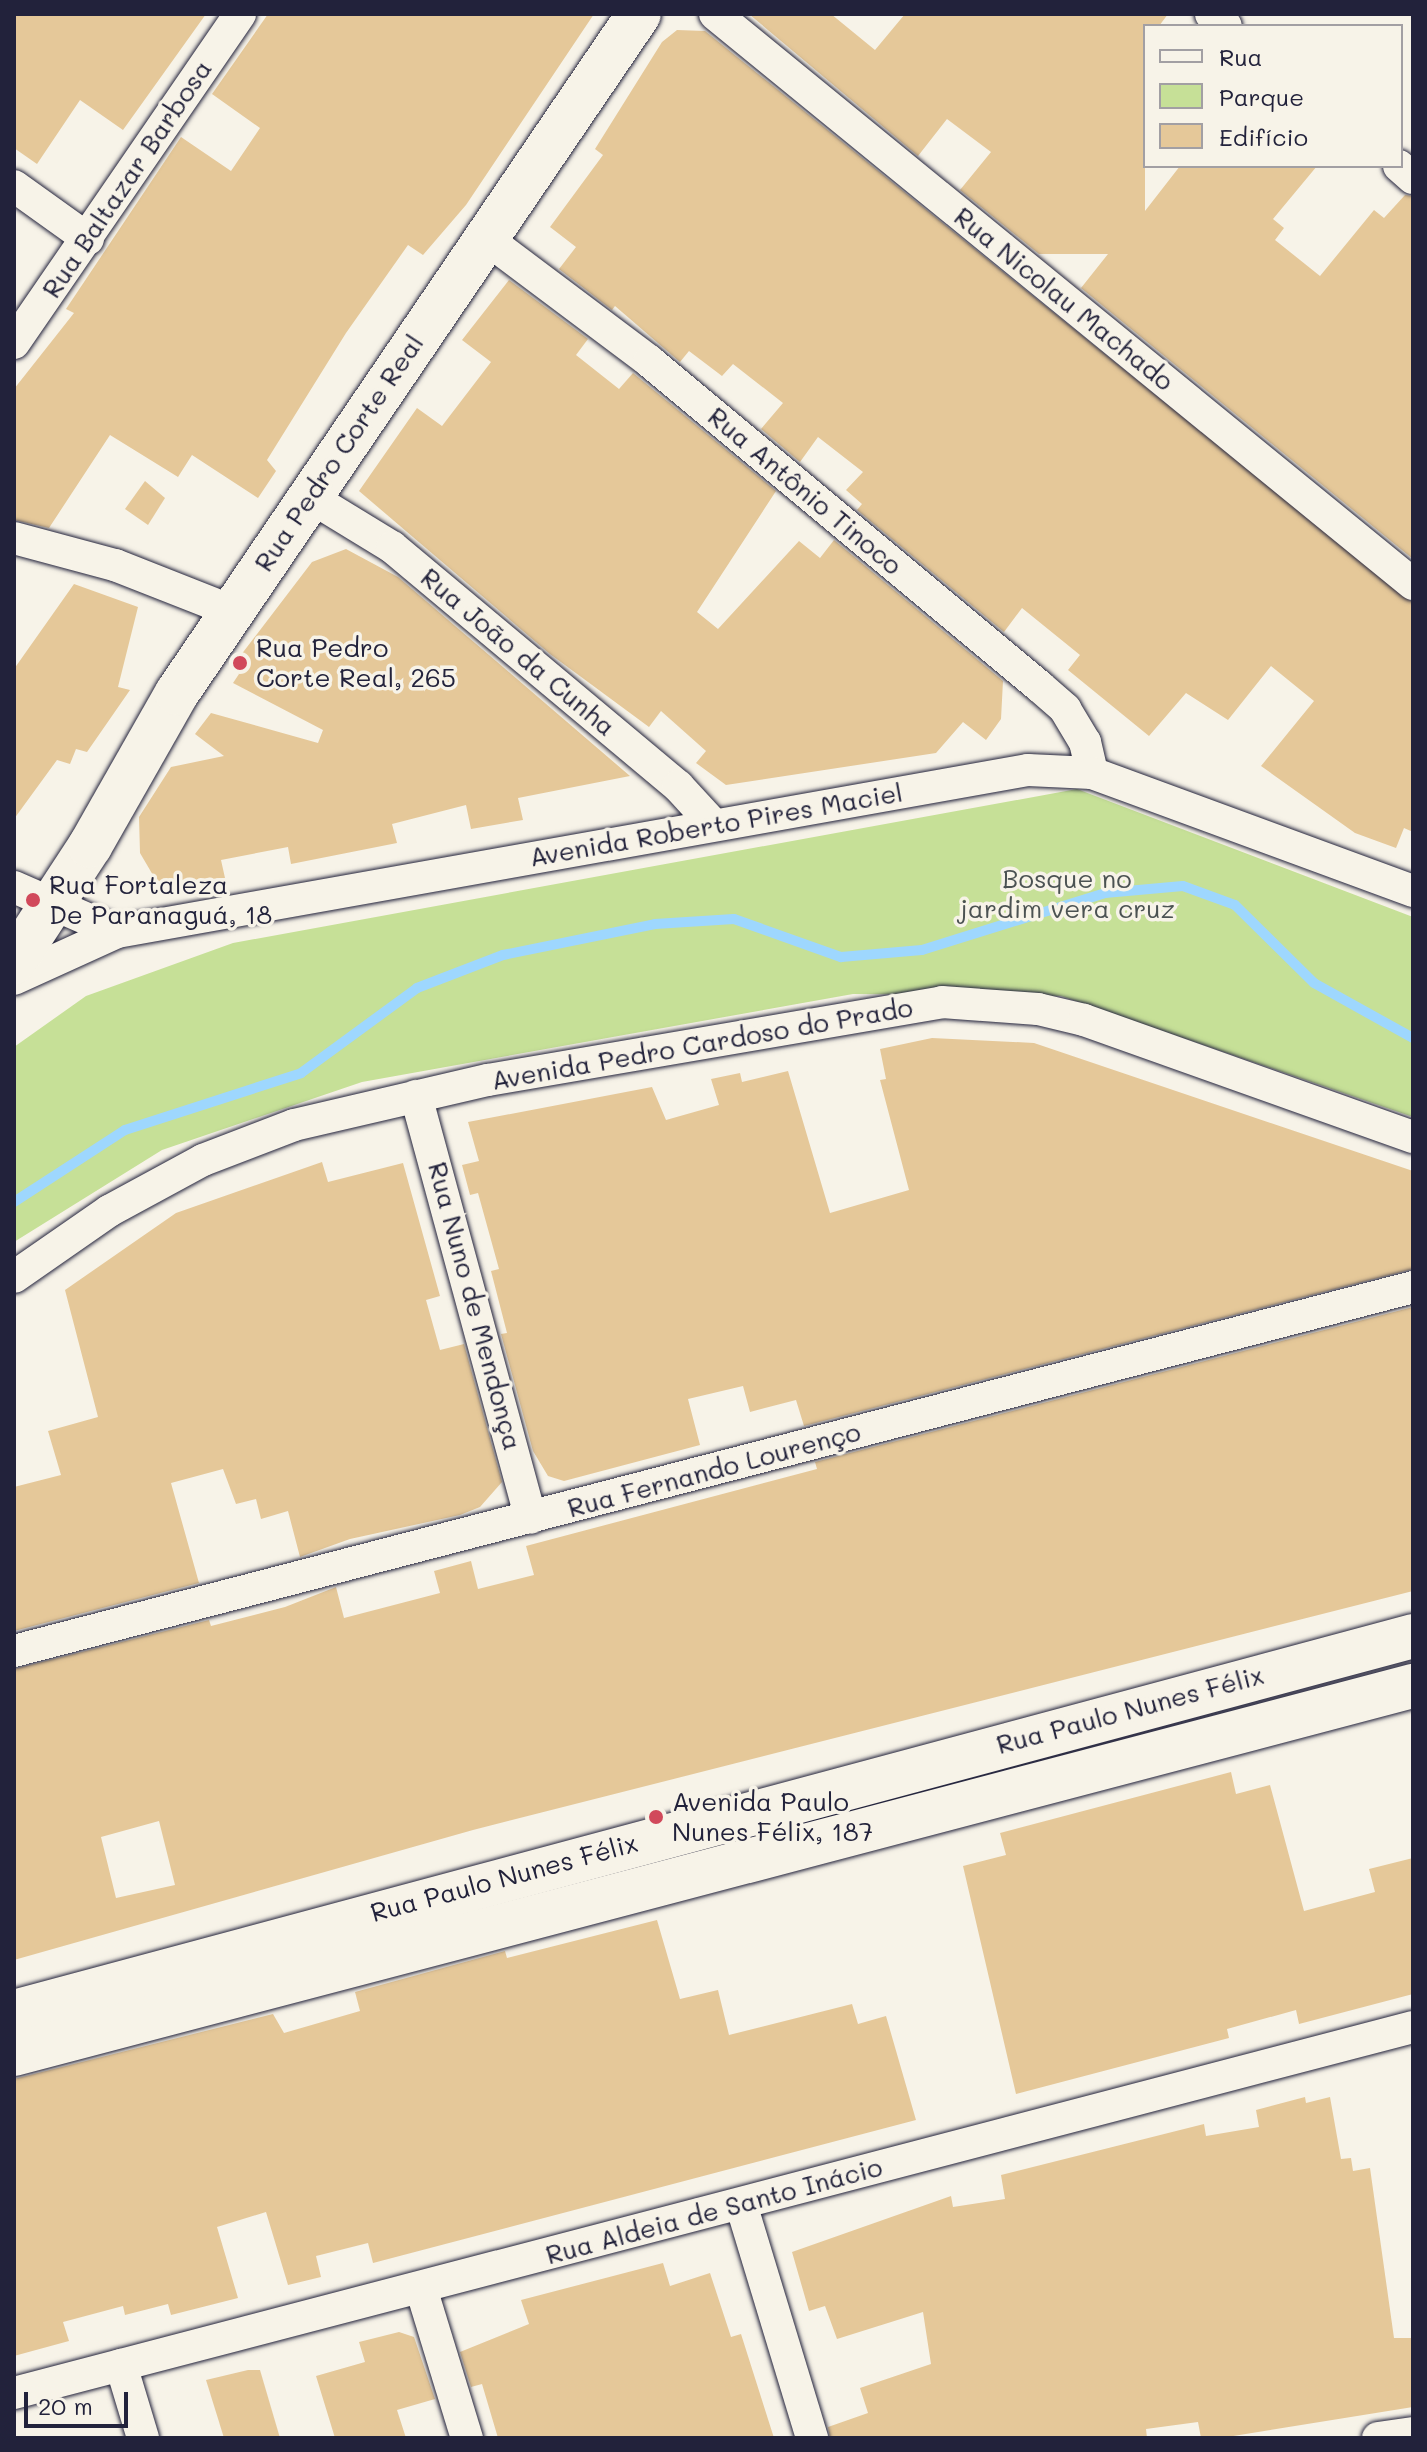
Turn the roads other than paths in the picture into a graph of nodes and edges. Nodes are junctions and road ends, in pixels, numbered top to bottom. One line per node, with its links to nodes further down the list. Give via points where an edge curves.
1 (240, 14): 6 (street, Rua Baltazar Barbosa)
2 (639, 14): 5 (main road, Rua Pedro Corte Real)
3 (715, 14): 10 (street, Rua Nicolau Machado)
4 (14, 186): 6 (street)
5 (484, 237): 8 (main road, Rua Pedro Corte Real); 12 (street, Rua Antônio Tinoco, via 649,361 1039,686 1065,709 1085,742)
6 (88, 239): 7 (street, Rua Baltazar Barbosa)
7 (14, 343)
8 (310, 497): 11 (main road, Rua Pedro Corte Real); 13 (street, Rua João da Cunha, via 392,547 678,786)
9 (14, 538): 11 (street, via 115,565)
10 (1413, 584)
11 (232, 611): 16 (main road, Rua Pedro Corte Real, via 177,693)
12 (1092, 773): 13 (street, Avenida Roberto Pires Maciel, via 1028,770); 15 (street, Avenida Roberto Pires Maciel)
13 (713, 824): 17 (street, Avenida Roberto Pires Maciel)
14 (14, 887): 16 (street)
15 (1413, 891)
16 (55, 902): 17 (street); 18 (main road, Rua Pedro Corte Real)
17 (117, 932): 19 (street, Avenida Roberto Pires Maciel)
18 (14, 962)
19 (14, 979)
20 (416, 1096): 21 (street, Avenida Pedro Cardoso do Prado, via 942,1002 1038,1009 1084,1020); 22 (street, Avenida Pedro Cardoso do Prado, via 294,1125 203,1160 109,1211); 24 (street, Rua Nuno de Mendonça)
21 (1413, 1137)
22 (14, 1277)
23 (1413, 1287): 24 (street, Rua Fernando Lourenço)
24 (531, 1518): 26 (street, Rua Fernando Lourenço)
25 (1413, 1636): 28 (main road, Rua Paulo Nunes Félix)
26 (14, 1651)
27 (1413, 1686): 30 (main road, Rua Paulo Nunes Félix)
28 (14, 2012)
29 (1413, 2027): 31 (street, Rua Aldeia de Santo Inácio)
30 (14, 2054)
31 (741, 2204): 32 (street, Rua Aldeia de Santo Inácio); 38 (street)
32 (421, 2288): 33 (street, Rua Aldeia de Santo Inácio); 37 (street)
33 (121, 2365): 34 (street, Rua Aldeia de Santo Inácio); 36 (street)
34 (14, 2393)
35 (1413, 2433): 39 (street)
36 (143, 2438)
37 (467, 2438)
38 (812, 2438)
39 (1378, 2438)

